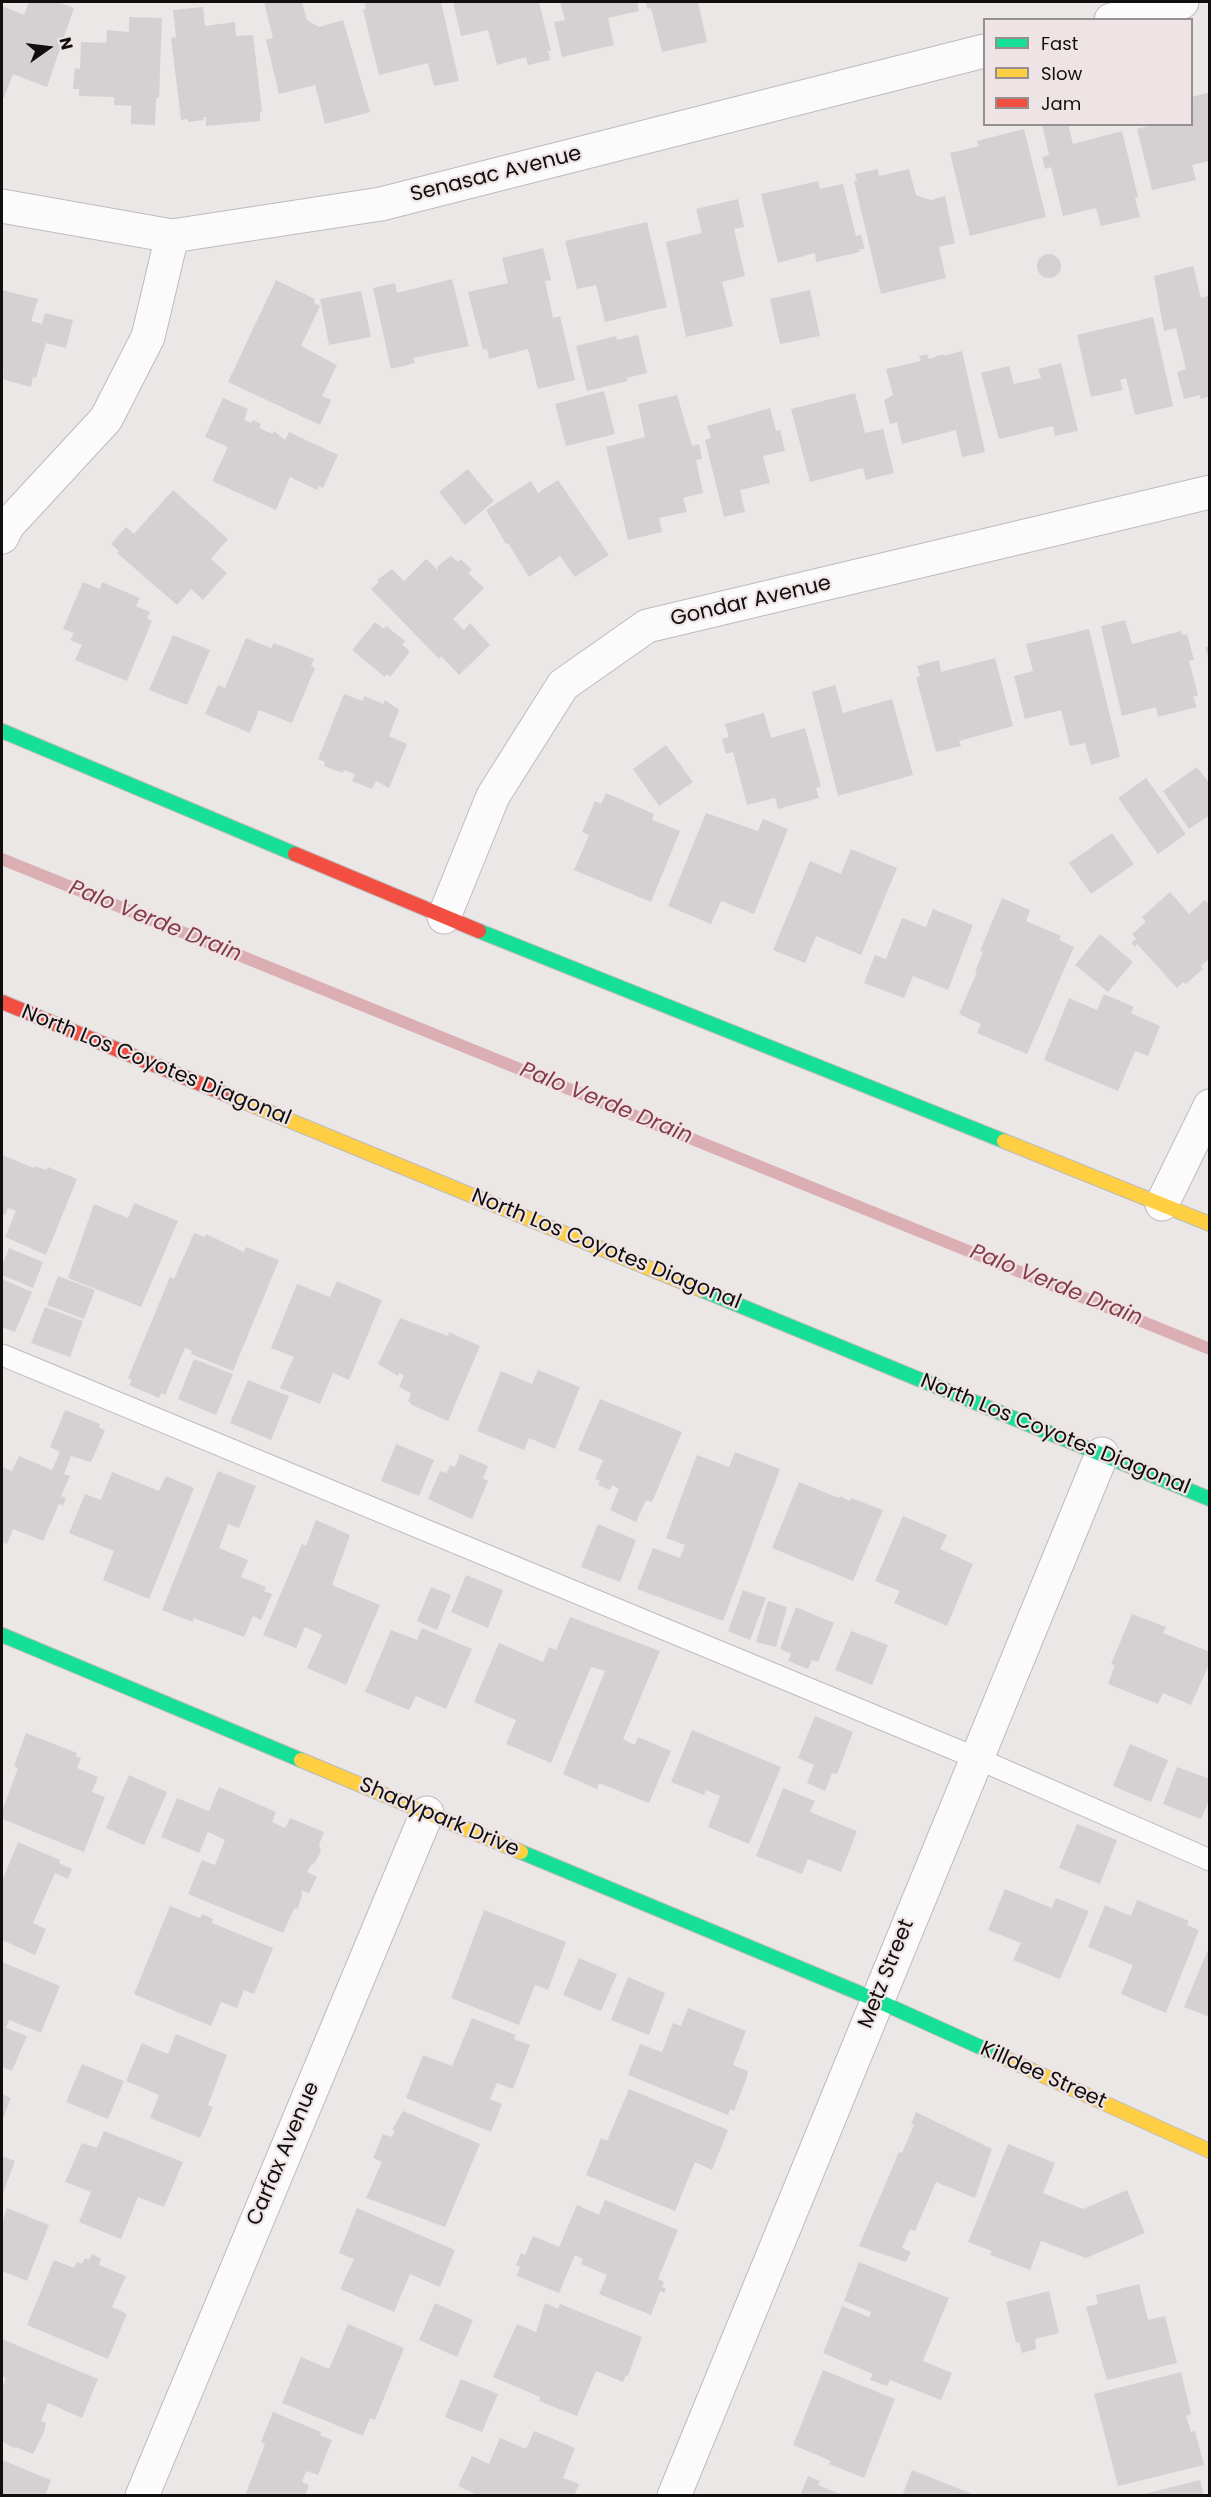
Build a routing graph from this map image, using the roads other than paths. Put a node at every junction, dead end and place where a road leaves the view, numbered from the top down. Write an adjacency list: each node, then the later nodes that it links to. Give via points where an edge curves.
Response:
1 (1182, 2): 2 (street)
2 (1119, 18)
3 (983, 51): 5 (street, Senasac Avenue, via 381,204)
4 (2, 206): 5 (street, Senasac Avenue)
5 (172, 236): 7 (street, via 148,337 106,419 8,525)
6 (1209, 492): 9 (street, Gondar Avenue, via 647,626 563,685 493,796)
7 (2, 537)
8 (2, 731): 9 (street)
9 (444, 917): 12 (street)
10 (2, 1002): 15 (street, North Los Coyotes Diagonal)
11 (1209, 1107): 12 (street)
12 (1162, 1204): 13 (street)
13 (1209, 1224)
14 (2, 1354): 18 (lane)
15 (1102, 1454): 16 (street, North Los Coyotes Diagonal); 18 (street, Metz Street)
16 (1209, 1498)
17 (2, 1635): 19 (street, Shadypark Drive)
18 (976, 1758): 20 (lane); 21 (street, Metz Street)
19 (427, 1813): 21 (street, Shadypark Drive); 23 (street, Carfax Avenue)
20 (1209, 1860)
21 (876, 2000): 22 (street, Killdee Street); 24 (street, Metz Street)
22 (1209, 2151)
23 (142, 2496)
24 (674, 2496)

